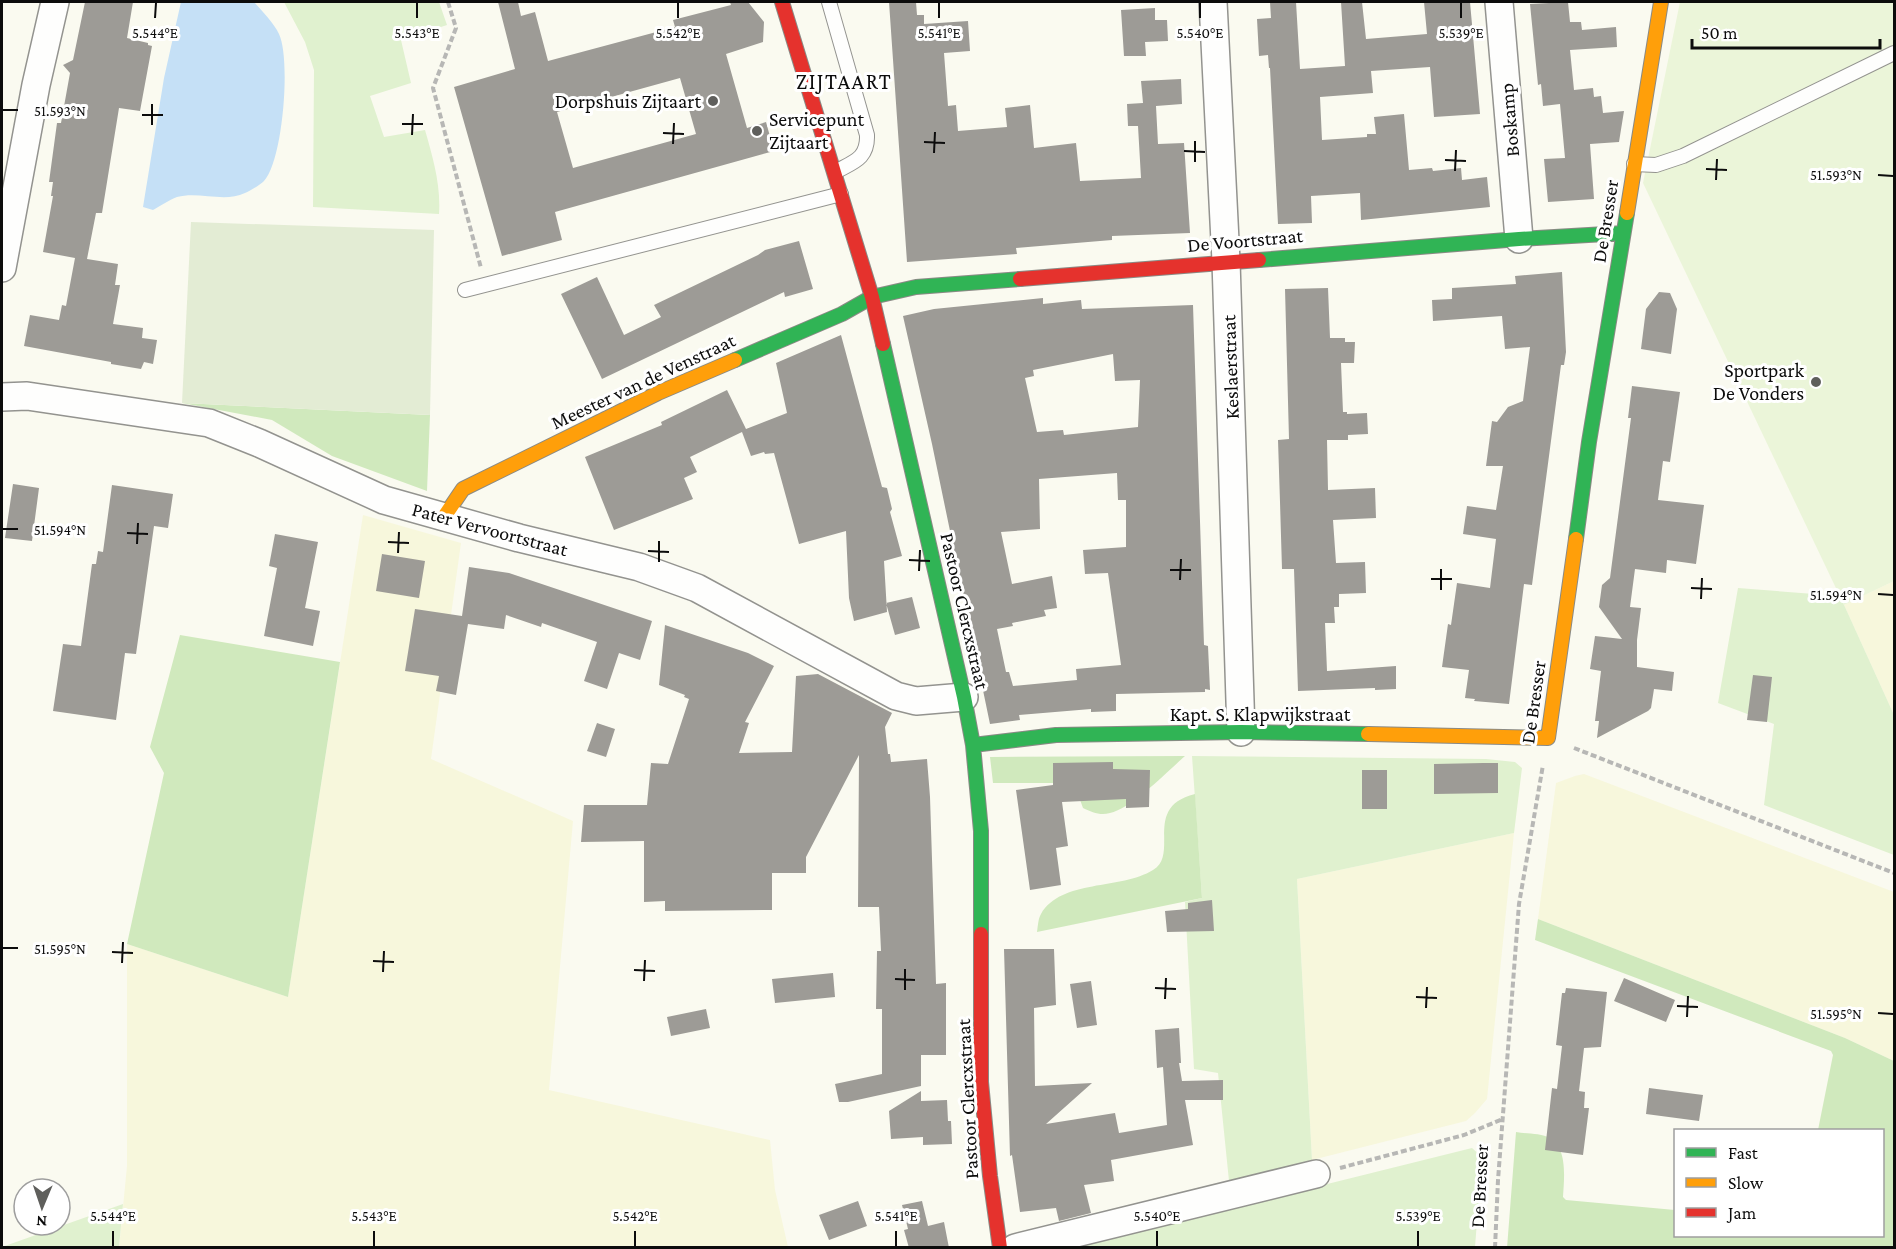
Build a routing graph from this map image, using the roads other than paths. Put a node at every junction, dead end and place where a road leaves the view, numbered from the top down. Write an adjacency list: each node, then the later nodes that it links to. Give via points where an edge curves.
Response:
1 (56, 2): 14 (street, via 36,85)
2 (782, 2): 9 (street, Pastoor Clercxstraat)
3 (829, 2): 9 (lane, via 867,135 866,151 861,157)
4 (1213, 2): 13 (street, Keslaerstraat)
5 (1499, 2): 12 (street, Boskamp)
6 (1661, 2): 8 (street, De Bresser)
7 (1894, 53): 8 (lane, De Bresser, via 1683,156 1656,165)
8 (1634, 164): 11 (street, De Bresser)
9 (835, 172): 10 (street, Pastoor Clercxstraat)
10 (841, 194): 15 (lane); 16 (street, Pastoor Clercxstraat)
11 (1623, 232): 12 (street, De Voortstraat); 21 (street, De Bresser)
12 (1519, 238): 13 (street, De Voortstraat)
13 (1226, 261): 16 (street, De Voortstraat, via 916,287); 20 (street, Keslaerstraat)
14 (2, 268)
15 (465, 290)
16 (872, 297): 18 (street, Meester van de Venstraat, via 842,314 658,393 463,489); 19 (street, Pastoor Clercxstraat)
17 (2, 397): 18 (street, Pater Vervoortstraat, via 27,396 209,423 384,500)
18 (444, 518): 19 (street, Pater Vervoortstraat, via 639,567 697,588 896,696 916,701)
19 (964, 697): 22 (street, Pastoor Clercxstraat)
20 (1241, 732): 21 (street, Kapt. S. Klapwijkstraat); 22 (street, Kapt. S. Klapwijkstraat, via 1056,735)
21 (1548, 738)
22 (973, 745): 24 (street, Pastoor Clercxstraat, via 981,831 981,1082)
23 (1316, 1174): 25 (street)
24 (1000, 1248)
25 (1015, 1248)

